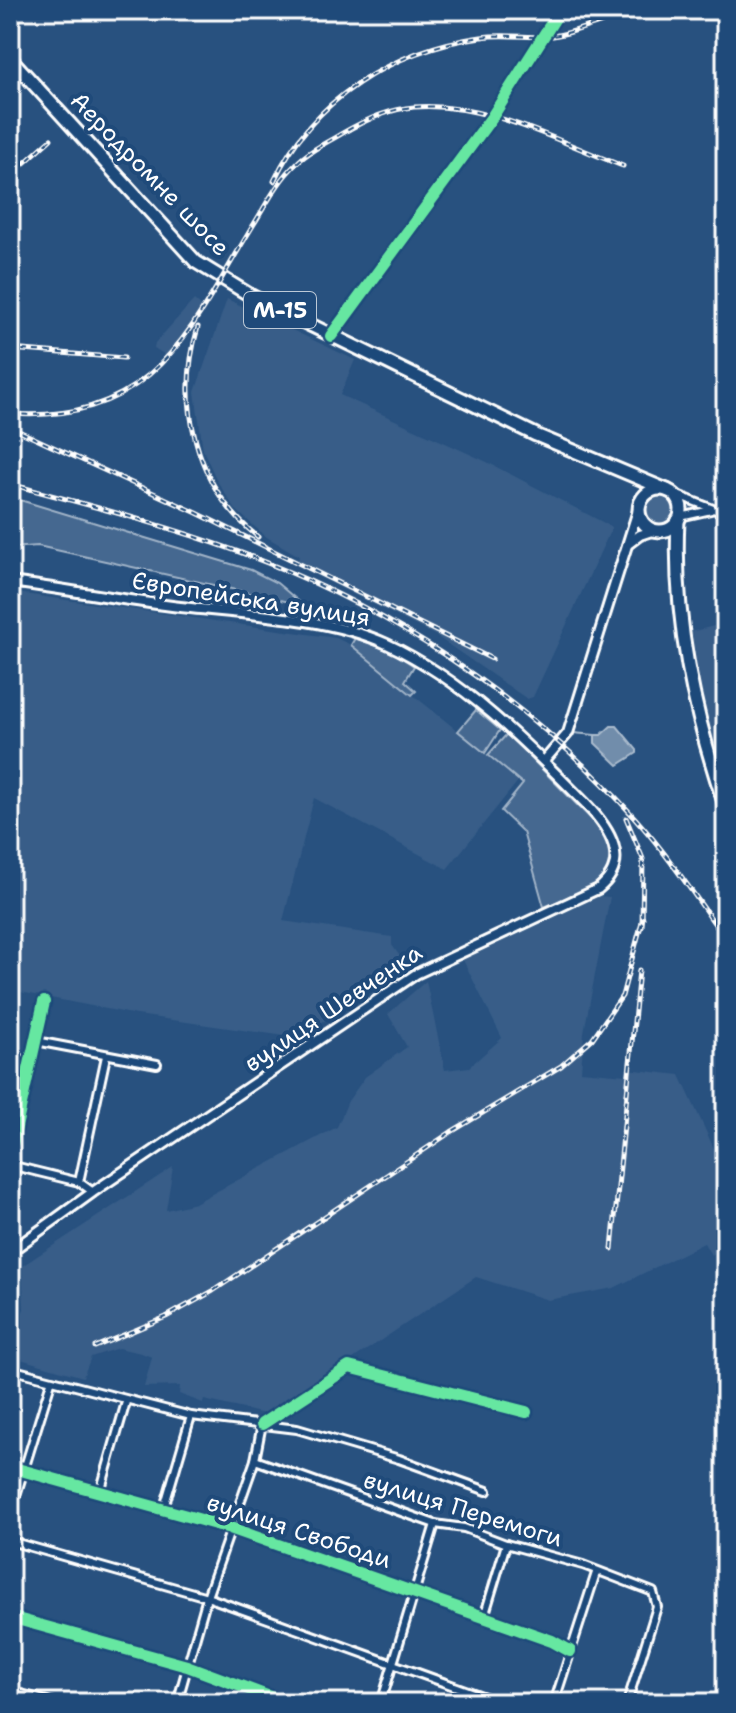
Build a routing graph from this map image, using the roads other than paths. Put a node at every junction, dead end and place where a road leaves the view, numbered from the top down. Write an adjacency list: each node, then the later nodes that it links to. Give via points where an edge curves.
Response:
1 (560, 10): 3 (street, via 492,117)
2 (10, 58): 3 (highway, Аеродромне шосе / М-15, via 196,262)
3 (331, 336): 4 (highway, Аеродромне шосе / М-15)
4 (617, 471): 5 (highway, Аеродромне шосе / М-15); 6 (highway, Аеродромне шосе / М-15, via 633,483)
5 (668, 491): 6 (highway, via 650,491); 7 (street, Аеродромне шосе); 8 (highway, М-15, via 679,500)
6 (639, 505): 9 (highway, М-15, via 641,520); 10 (main road)
7 (723, 512): 8 (street, Аеродромне шосе, via 699,510)
8 (679, 518): 9 (highway, via 669,529); 11 (highway, М-15)
9 (656, 531): 10 (main road, via 633,539); 11 (highway, М-15, via 673,546)
10 (624, 552): 13 (main road, via 568,733)
11 (678, 562): 14 (highway, М-15, via 691,690)
12 (10, 582): 13 (main road, Європейська вулиця, via 301,623 371,638 408,655 468,697)
13 (544, 761): 26 (main road, вулиця Шевченка, via 613,839 616,866 608,882 416,974)
14 (726, 808)
15 (44, 1002): 16 (street)
16 (36, 1041): 18 (street); 19 (street)
17 (10, 1055): 19 (street)
18 (106, 1056): 20 (street); 25 (street)
19 (29, 1062): 22 (street)
20 (157, 1064)
21 (10, 1097): 22 (street)
22 (22, 1101): 23 (street)
23 (10, 1154)
24 (10, 1165): 25 (street)
25 (79, 1182): 26 (street)
26 (93, 1192): 27 (main road, вулиця Шевченка)
27 (10, 1252)
28 (10, 1369): 29 (street)
29 (51, 1382): 30 (street); 36 (street)
30 (126, 1402): 32 (street); 38 (street)
31 (526, 1412): 33 (street, via 349,1367)
32 (191, 1416): 33 (street); 39 (street)
33 (262, 1424): 34 (street); 37 (street, via 347,1442)
34 (255, 1460): 41 (street, вулиця Перемоги); 42 (street)
35 (10, 1467): 36 (street, вулиця Свободи)
36 (25, 1471): 38 (street, вулиця Свободи); 40 (street)
37 (487, 1491)
38 (100, 1492): 39 (street, вулиця Свободи)
39 (163, 1511): 42 (street, вулиця Свободи)
40 (10, 1515)
41 (435, 1524): 44 (street, вулиця Перемоги, via 464,1528); 46 (street)
42 (230, 1528): 46 (street, вулиця Свободи); 47 (street)
43 (10, 1541): 47 (street)
44 (506, 1544): 45 (street, вулиця Перемоги); 49 (street)
45 (596, 1573): 50 (street); 60 (street, вулиця Перемоги, via 653,1592 657,1598)
46 (416, 1593): 49 (street, вулиця Свободи); 51 (street)
47 (207, 1597): 51 (street); 52 (street)
48 (10, 1617): 52 (street)
49 (484, 1617): 50 (street, вулиця Свободи)
50 (570, 1651): 59 (street)
51 (393, 1663): 57 (street); 58 (street)
52 (187, 1666): 55 (street); 56 (street)
53 (10, 1691): 54 (street)
54 (55, 1703)
55 (177, 1703)
56 (286, 1703)
57 (381, 1703)
58 (501, 1703)
59 (554, 1703)
60 (627, 1703)

